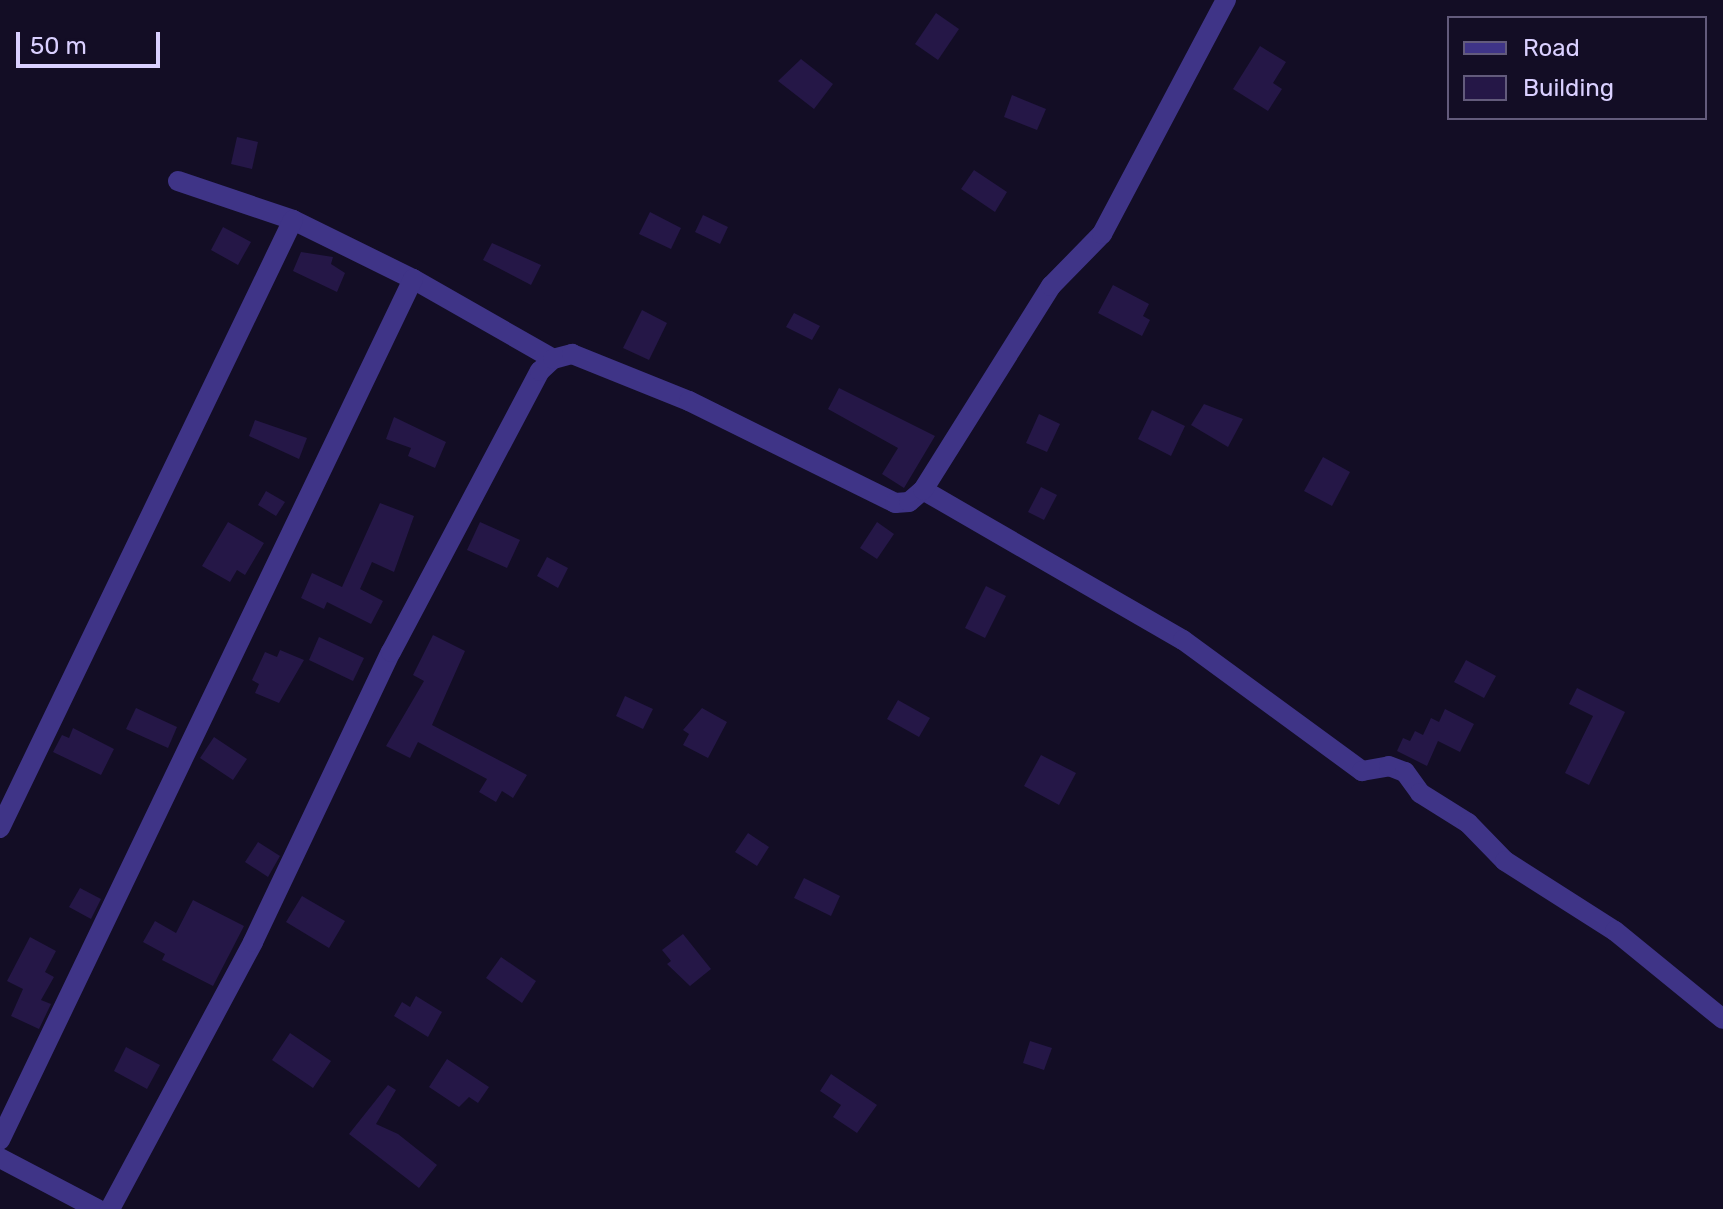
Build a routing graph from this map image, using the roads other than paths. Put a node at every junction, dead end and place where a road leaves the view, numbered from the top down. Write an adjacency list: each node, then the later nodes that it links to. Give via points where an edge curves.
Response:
1 (1226, 0): 6 (street, via 1102,234 1051,286)
2 (178, 181): 3 (street)
3 (293, 220): 4 (street); 7 (street)
4 (413, 279): 5 (street); 9 (street)
5 (553, 359): 6 (street, via 572,354 689,401 895,503 909,502); 12 (street, via 540,371 391,652 253,942)
6 (923, 490): 8 (street, via 1183,640 1362,771 1389,766 1405,772 1420,793 1468,823 1505,861 1615,931)
7 (0, 828)
8 (1723, 1019)
9 (0, 1140)
10 (0, 1158): 11 (street)
11 (97, 1209)
12 (110, 1209)

